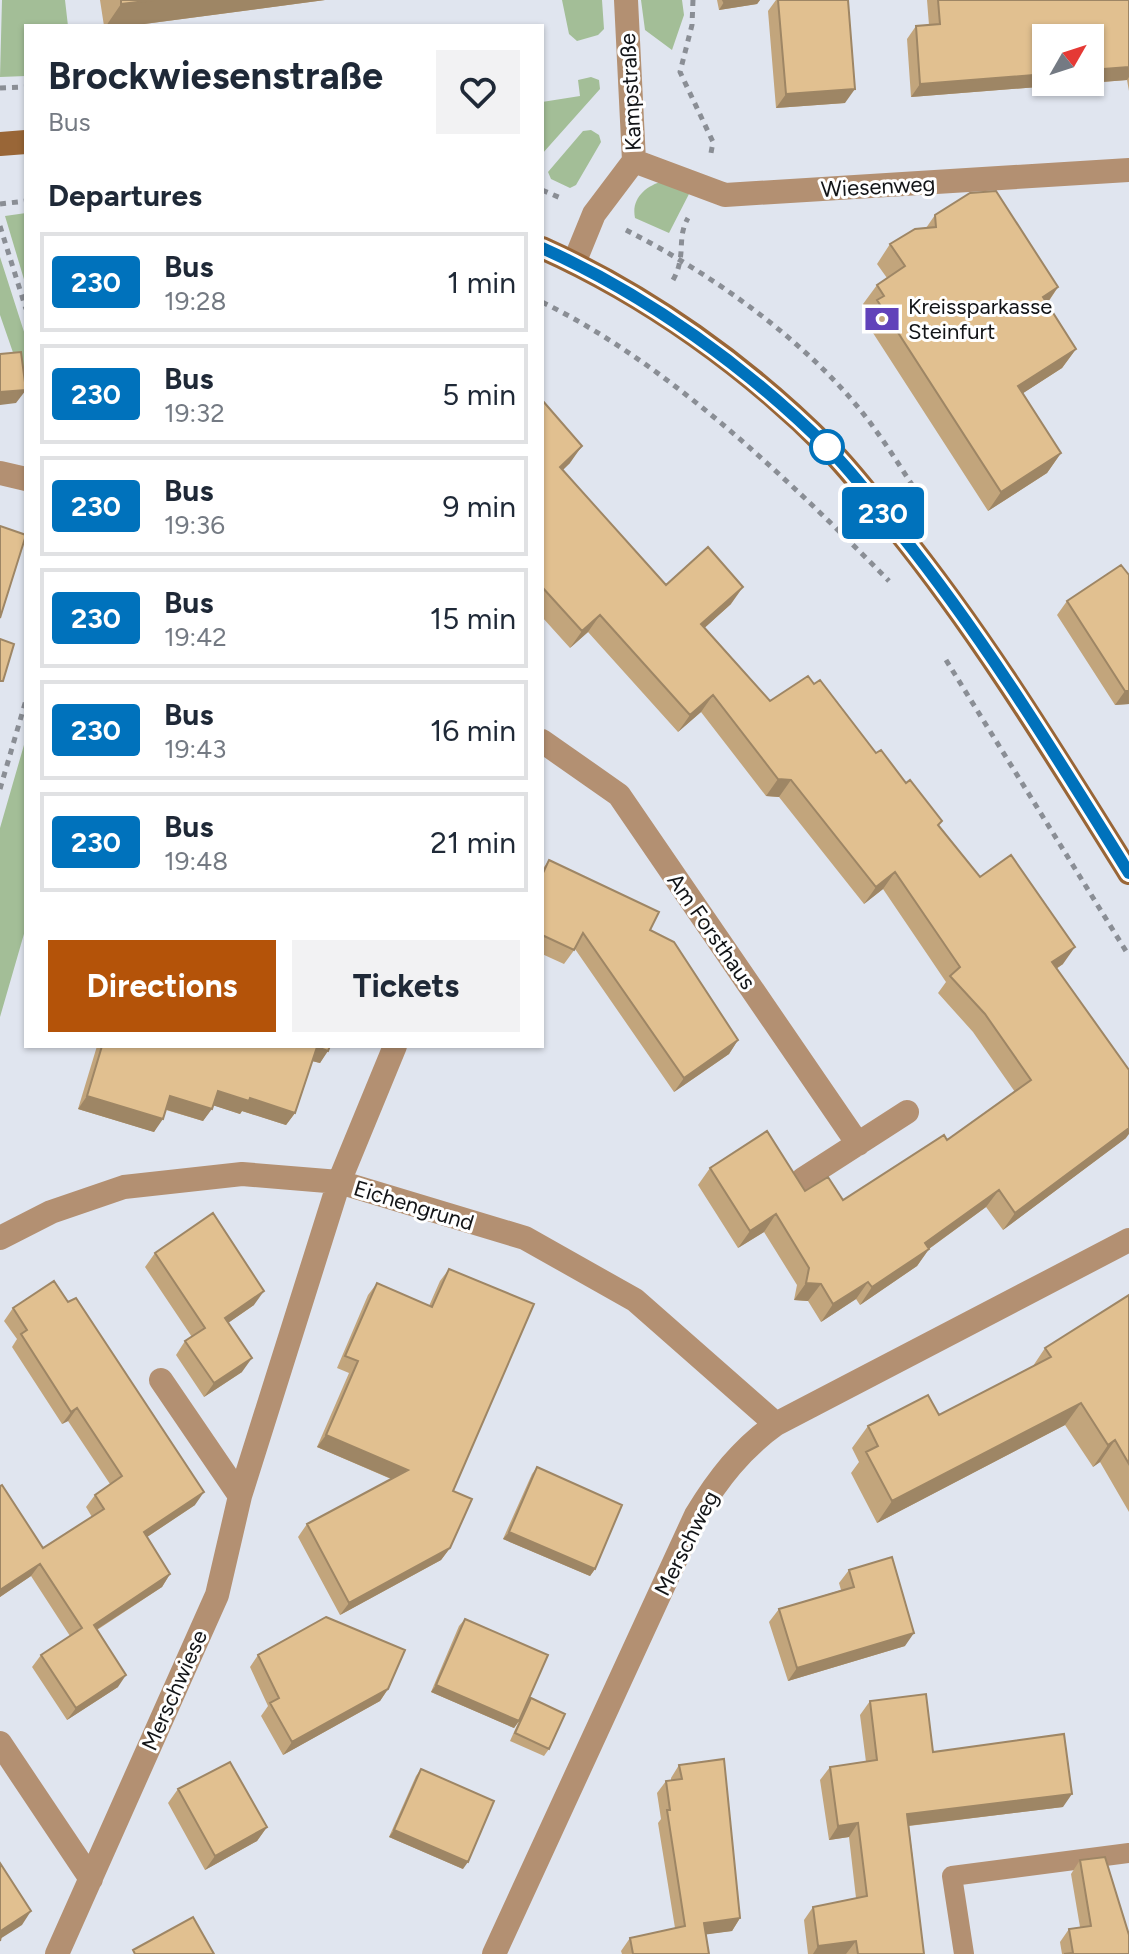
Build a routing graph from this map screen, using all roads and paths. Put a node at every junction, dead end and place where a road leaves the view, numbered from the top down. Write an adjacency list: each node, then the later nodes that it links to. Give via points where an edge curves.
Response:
1 (626, 0): 6 (street, Kampstraße)
2 (24, 87): 3 (path)
3 (0, 88)
4 (24, 142): 5 (main road)
5 (0, 144)
6 (634, 161): 7 (street, Wiesenweg, via 725,195); 12 (street, Kampstraße, via 594,214)
7 (1129, 170)
8 (24, 201): 9 (path)
9 (0, 204)
10 (0, 226): 13 (path)
11 (544, 249): 12 (main road)
12 (574, 263): 22 (main road, via 678,325 773,396 830,450 939,583 1006,676)
13 (24, 303)
14 (544, 303): 17 (path, via 630,353 708,415 812,503)
15 (0, 473): 16 (street)
16 (24, 479)
17 (900, 592)
18 (943, 656): 23 (path)
19 (24, 707): 21 (path)
20 (544, 742): 26 (street, Am Forsthaus, via 619,795)
21 (0, 789)
22 (1129, 873)
23 (1129, 956)
24 (394, 1048): 28 (street)
25 (907, 1112): 26 (street)
26 (858, 1144): 27 (street)
27 (803, 1179)
28 (339, 1182): 29 (street, Eichengrund, via 242,1174 124,1187 51,1212); 32 (street, Eichengrund, via 525,1238 635,1300); 33 (street, Merschwiese)
29 (0, 1238)
30 (1129, 1240): 32 (street, Merschweg)
31 (161, 1380): 33 (street)
32 (776, 1424): 38 (street, Merschweg, via 751,1441 696,1515)
33 (240, 1496): 36 (street, Merschwiese, via 217,1595)
34 (0, 1743): 36 (street)
35 (1129, 1853): 39 (lane, via 952,1876)
36 (91, 1879): 37 (street, Merschwiese)
37 (57, 1954)
38 (494, 1954)
39 (964, 1954)

